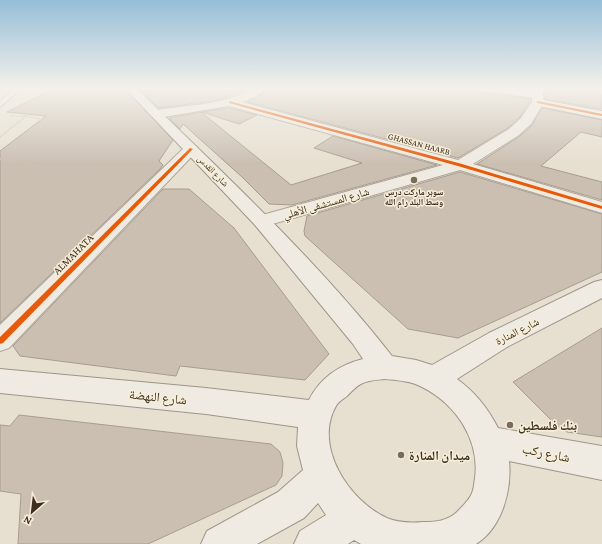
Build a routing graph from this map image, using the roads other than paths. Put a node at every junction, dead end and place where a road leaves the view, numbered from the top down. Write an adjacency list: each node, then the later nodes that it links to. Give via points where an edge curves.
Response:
1 (161, 113): 4 (street)
2 (272, 113): 6 (street, GHASSAN HAARB)
3 (529, 113): 6 (street, شارع المستشفى الأهلي, via 526,121 514,132)
4 (157, 114): 5 (street, شارع القدس)
5 (191, 149): 8 (street, شارع القدس); 10 (street, ALMAHATA)
6 (460, 165): 7 (street, GHASSAN HAARB); 8 (street, شارع المستشفى الأهلي)
7 (602, 208)
8 (262, 221): 11 (street, via 362,337)
9 (602, 288): 12 (street, شارع المنارة, via 498,340)
10 (0, 341)
11 (384, 367): 12 (street, via 409,370); 14 (street, via 366,370 336,385)
12 (433, 379): 15 (street, via 456,394 476,416)
13 (0, 381): 14 (street, شارع النهضة)
14 (316, 414): 17 (street, via 313,433 314,454)
15 (490, 442): 16 (street, شارع ركب); 19 (street, via 494,472 488,501 470,526 442,540)
16 (602, 463)
17 (321, 476): 18 (street, via 334,498); 20 (street, via 291,505)
18 (354, 519): 19 (street, via 370,530); 21 (street)
19 (408, 543)
20 (220, 544)
21 (313, 544)

